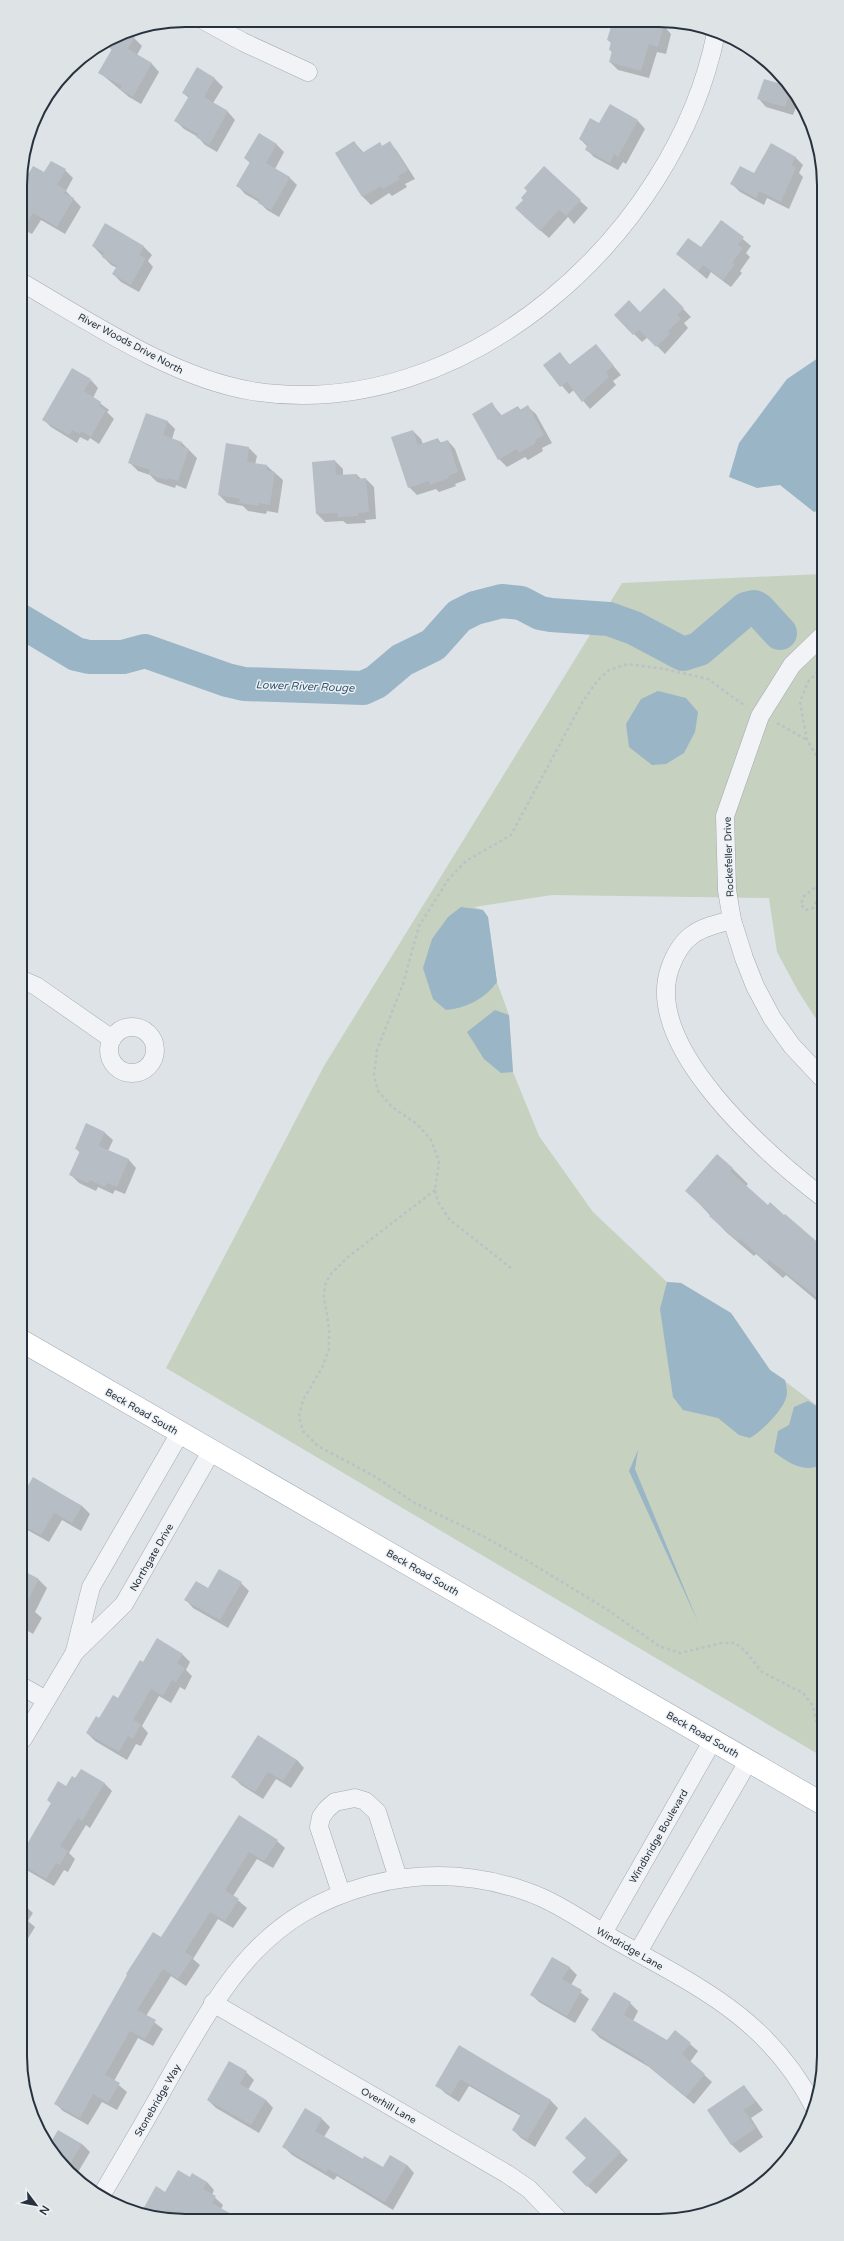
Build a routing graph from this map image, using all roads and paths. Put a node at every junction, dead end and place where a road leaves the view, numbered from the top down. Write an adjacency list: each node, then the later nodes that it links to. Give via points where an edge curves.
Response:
1 (216, 27): 3 (street, via 242,42)
2 (715, 37): 4 (street, River Woods Drive North, via 702,84 684,126 656,179 617,236 566,285 508,329 445,366 406,380 362,391 330,395 276,394 226,386 186,373)
3 (308, 72)
4 (27, 286)
5 (817, 641): 7 (street, Rockefeller Drive, via 792,665)
6 (817, 672): 8 (path, via 808,682 800,702)
7 (760, 716): 8 (path); 12 (street, Rockefeller Drive, via 725,816); 16 (path, via 708,679 664,668 628,664 609,670 598,680 583,701 511,835 466,861 448,880 419,926 403,984 377,1050 374,1075 378,1091 392,1107 417,1124 431,1140 439,1161)
8 (806, 740): 9 (path)
9 (817, 757)
10 (817, 886): 11 (path, via 803,897 801,905 806,910 813,908)
11 (817, 900)
12 (732, 920): 15 (street, Rockefeller Drive, via 755,986 772,1018 792,1046); 17 (street, via 697,930 680,946 667,976 668,1013 680,1043 716,1097 743,1129)
13 (27, 982): 14 (street)
14 (112, 1039)
15 (817, 1073)
16 (435, 1190): 18 (path, via 438,1202 450,1220); 25 (path, via 348,1257 330,1275 325,1285 324,1297 329,1328 329,1349 322,1368 303,1400 299,1416 303,1431 318,1446 374,1476 421,1506 526,1560 608,1610 659,1646 680,1653 722,1643 735,1643 762,1672 802,1693 813,1706)
17 (817, 1193)
18 (511, 1268)
19 (27, 1344): 20 (main road, Beck Road South)
20 (180, 1433): 21 (main road, Beck Road South); 22 (street, Northgate Drive, via 91,1587)
21 (212, 1450): 22 (street, Northgate Drive, via 124,1604); 27 (main road, Beck Road South)
22 (74, 1652): 24 (street, Northgate Drive)
23 (27, 1689): 24 (street)
24 (46, 1700): 26 (street, Northgate Drive)
25 (817, 1725)
26 (27, 1732)
27 (713, 1740): 28 (main road, Beck Road South); 32 (street, Windbridge Boulevard)
28 (749, 1760): 29 (main road, Beck Road South); 33 (street)
29 (817, 1800)
30 (398, 1878): 31 (street, Windridge Lane); 31 (street, via 377,1812 365,1801 355,1798 342,1800 327,1809 321,1817 320,1827); 32 (street, Windridge Lane, via 454,1876 506,1885 547,1900)
31 (341, 1893): 34 (street, Windridge Lane, via 304,1912 266,1938 237,1969)
32 (603, 1933): 33 (street, Windridge Lane)
33 (638, 1952): 35 (street, Windridge Lane, via 730,2007 756,2029 784,2059)
34 (213, 2003): 36 (street, Stonebridge Way); 37 (street, Overhill Lane, via 507,2174 529,2189)
35 (811, 2101)
36 (104, 2191)
37 (553, 2214)

